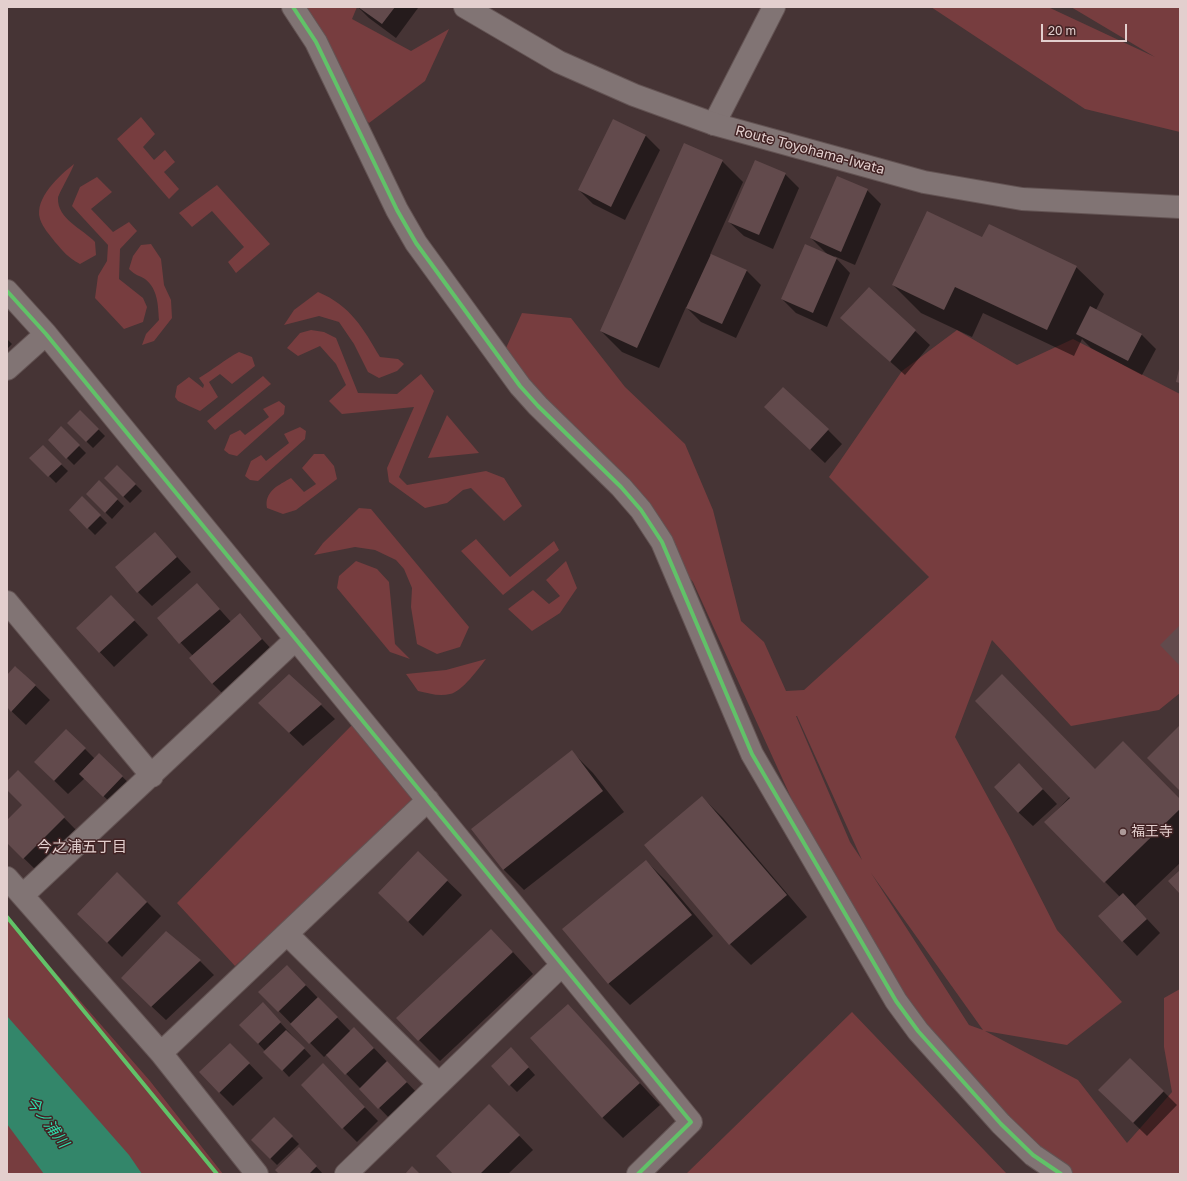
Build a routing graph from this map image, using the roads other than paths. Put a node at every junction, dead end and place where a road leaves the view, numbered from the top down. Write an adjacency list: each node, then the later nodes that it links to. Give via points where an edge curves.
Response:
1 (293, 7): 22 (street, via 316,42 397,210 416,243 520,386 641,510 662,542 752,754 896,1001 918,1031 1001,1124 1033,1155)
2 (465, 7): 4 (street, Route Toyohama-Iwata, via 559,62 634,95)
3 (774, 7): 4 (street)
4 (714, 124): 5 (street, Route Toyohama-Iwata, via 924,182 1022,199)
5 (1180, 207)
6 (7, 291): 7 (street)
7 (46, 334): 8 (street); 10 (street)
8 (7, 369)
9 (7, 602): 11 (street)
10 (296, 639): 11 (street); 12 (street)
11 (152, 776): 14 (street)
12 (428, 800): 15 (street); 16 (street)
13 (7, 878): 14 (street)
14 (23, 895): 17 (street)
15 (287, 934): 17 (street); 18 (street)
16 (562, 965): 18 (street); 21 (street, via 691,1122)
17 (160, 1053): 19 (street)
18 (439, 1084): 20 (street)
19 (257, 1174)
20 (346, 1174)
21 (638, 1174)
22 (1061, 1174)

